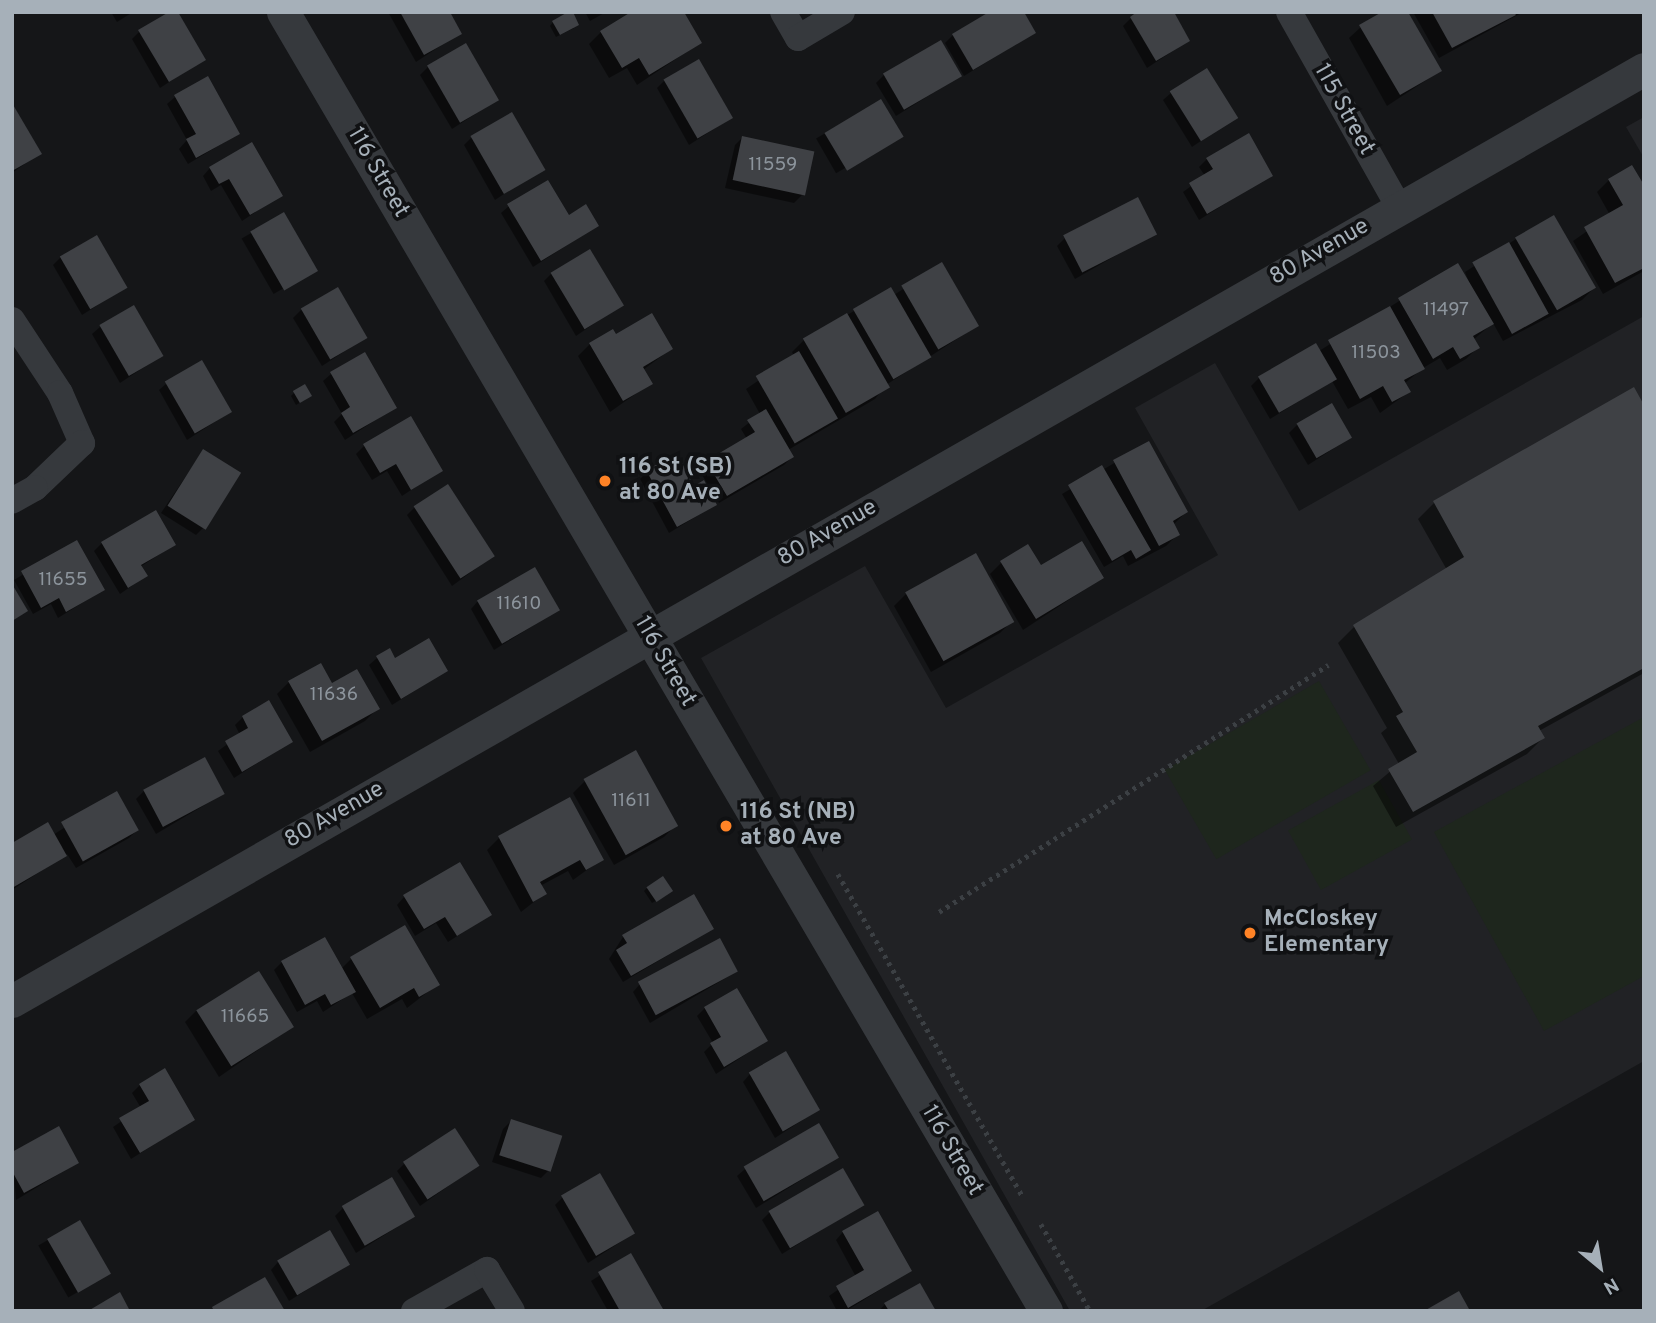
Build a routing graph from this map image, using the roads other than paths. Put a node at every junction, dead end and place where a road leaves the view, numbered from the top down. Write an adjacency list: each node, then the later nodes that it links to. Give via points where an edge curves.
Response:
1 (283, 12): 9 (street, 116 Street)
2 (783, 12): 3 (street, via 798,38)
3 (842, 12)
4 (1289, 12): 6 (street, 115 Street)
5 (1644, 69): 6 (street, 80 Avenue)
6 (1399, 207): 9 (street, 80 Avenue)
7 (12, 320): 8 (street, via 60,393 82,443 35,488)
8 (12, 501)
9 (649, 636): 10 (street, 80 Avenue); 13 (street, 116 Street)
10 (12, 1001)
11 (414, 1311): 12 (street, via 487,1270)
12 (512, 1311)
13 (1046, 1311)

